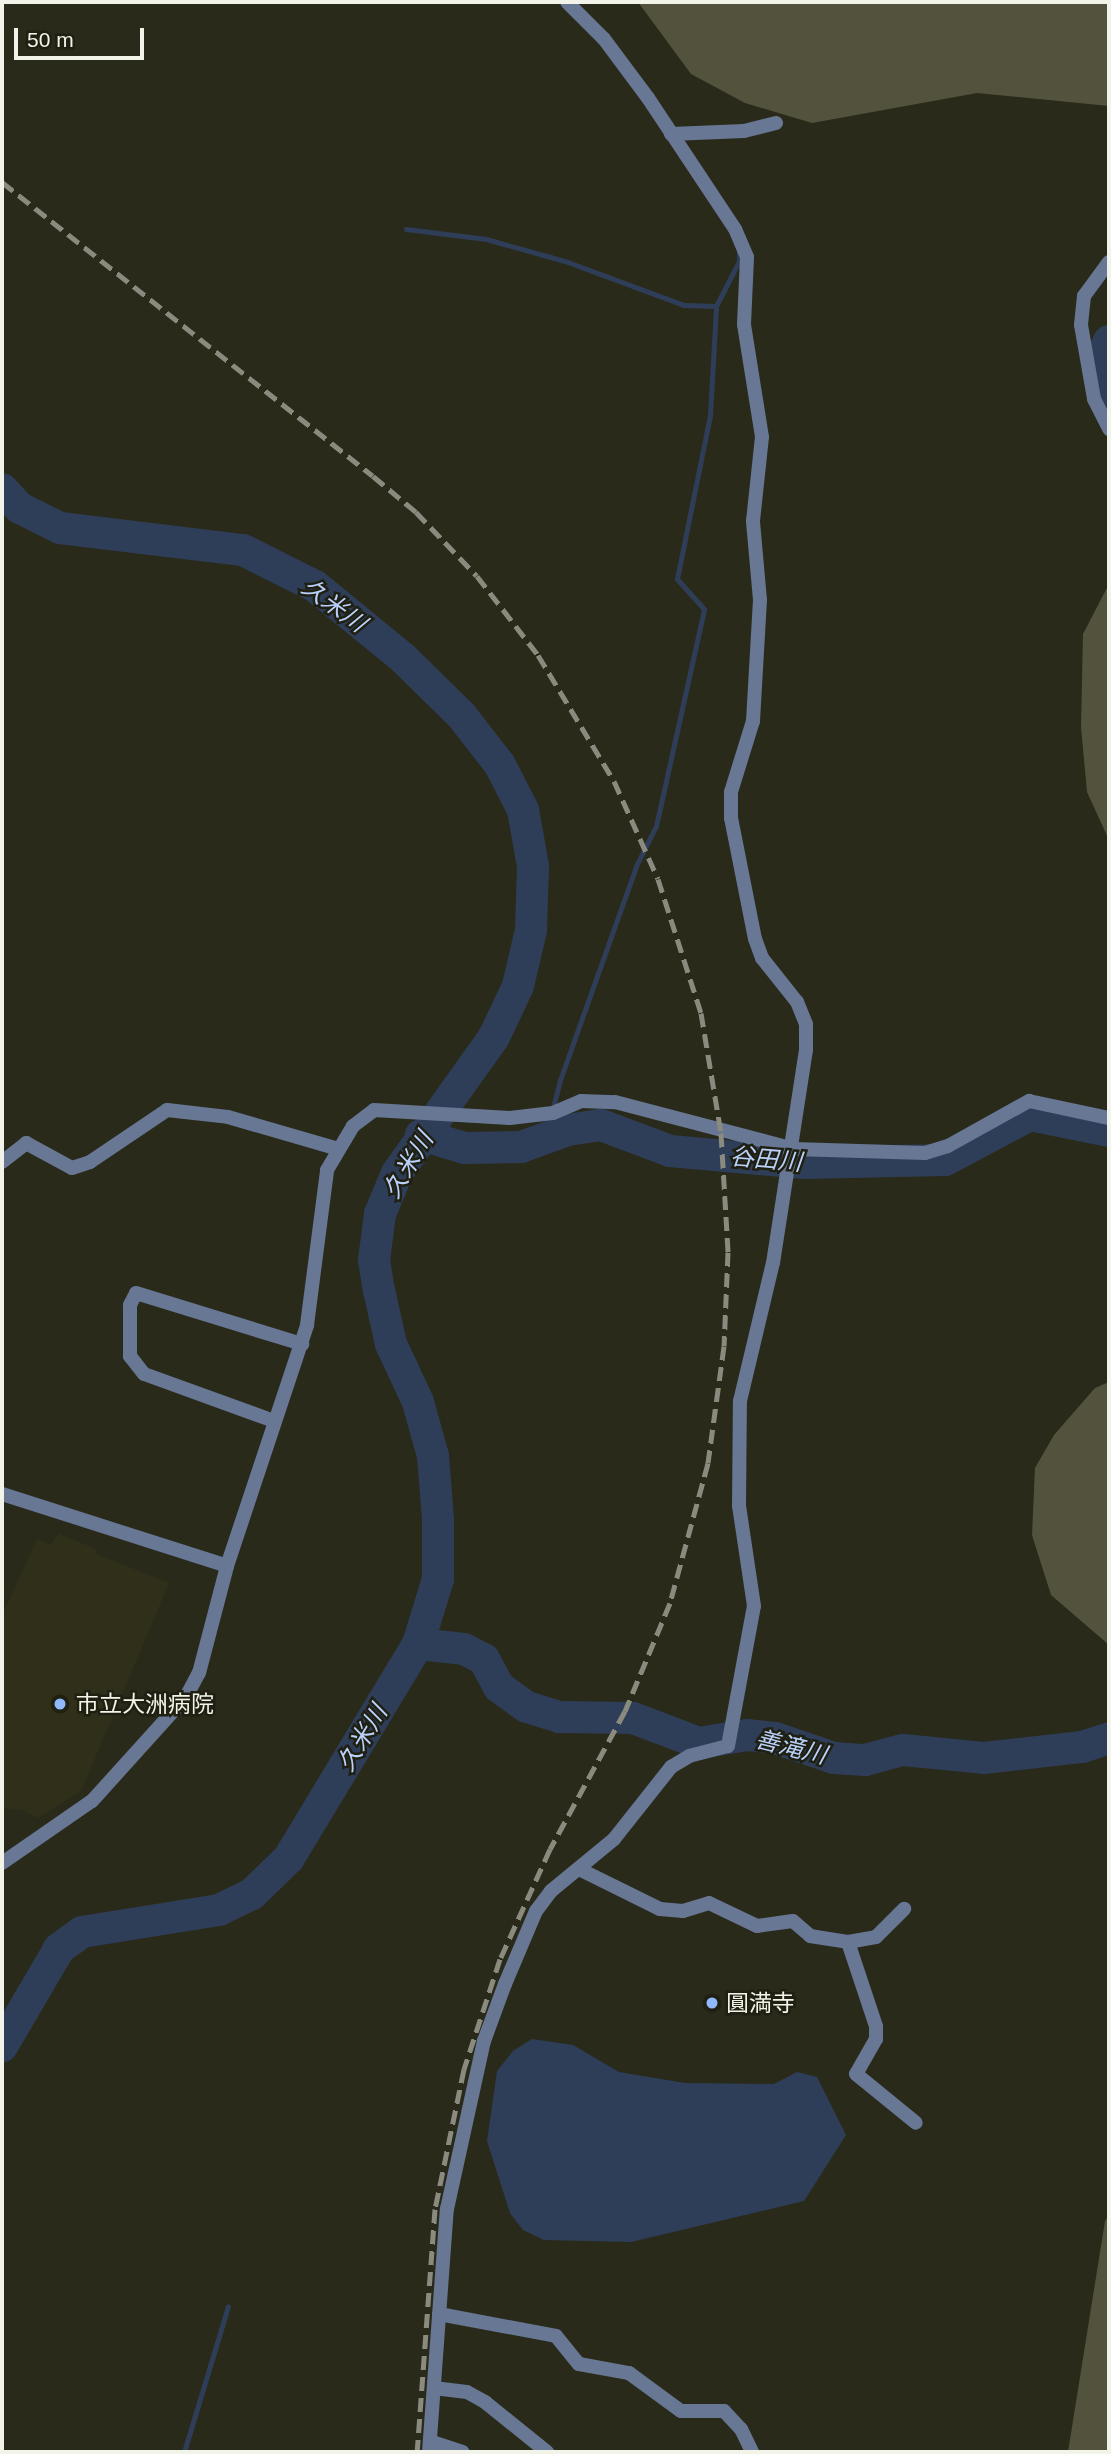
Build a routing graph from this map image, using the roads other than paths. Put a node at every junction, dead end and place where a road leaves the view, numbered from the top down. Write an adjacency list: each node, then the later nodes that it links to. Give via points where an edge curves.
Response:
1 (567, 2): 3 (street, via 604,39)
2 (776, 123): 3 (street, via 744,131)
3 (671, 134): 8 (street, via 735,229 747,257 744,324 762,437 753,521 760,600 753,721 731,792 731,818 762,958 797,1002 806,1024)
4 (1109, 262): 5 (street, via 1084,296 1081,325 1094,399)
5 (1109, 429)
6 (1109, 1118): 8 (street, via 1029,1101 948,1146 925,1153)
7 (338, 1149): 8 (street, via 353,1126 374,1110 489,1117 553,1113 581,1101 615,1102); 9 (street, via 228,1117 166,1110 90,1162 72,1168 26,1143); 10 (street, via 327,1170)
8 (794, 1149): 15 (street, via 774,1263 740,1401 739,1506 754,1606 728,1746 690,1756 671,1767 614,1839)
9 (2, 1162)
10 (302, 1344): 11 (street); 11 (street, via 136,1293 130,1305 130,1356 144,1374)
11 (274, 1421): 13 (street)
12 (2, 1494): 13 (street)
13 (226, 1566): 14 (street, via 198,1674 186,1697 92,1801)
14 (2, 1863)
15 (579, 1869): 17 (street, via 660,1909 684,1911 709,1903 757,1926 793,1921 810,1937); 19 (street, via 551,1891 536,1911 484,2040 447,2209)
16 (904, 1909): 17 (street, via 876,1937)
17 (848, 1942): 18 (street, via 876,2025 876,2039 856,2074)
18 (916, 2123)
19 (439, 2314): 20 (street); 24 (street, via 556,2336 579,2364 629,2373 681,2411 724,2412 741,2429)
20 (434, 2388): 21 (street); 23 (street, via 467,2392 485,2402)
21 (431, 2447): 22 (street)
22 (463, 2452)
23 (547, 2452)
24 (752, 2452)

